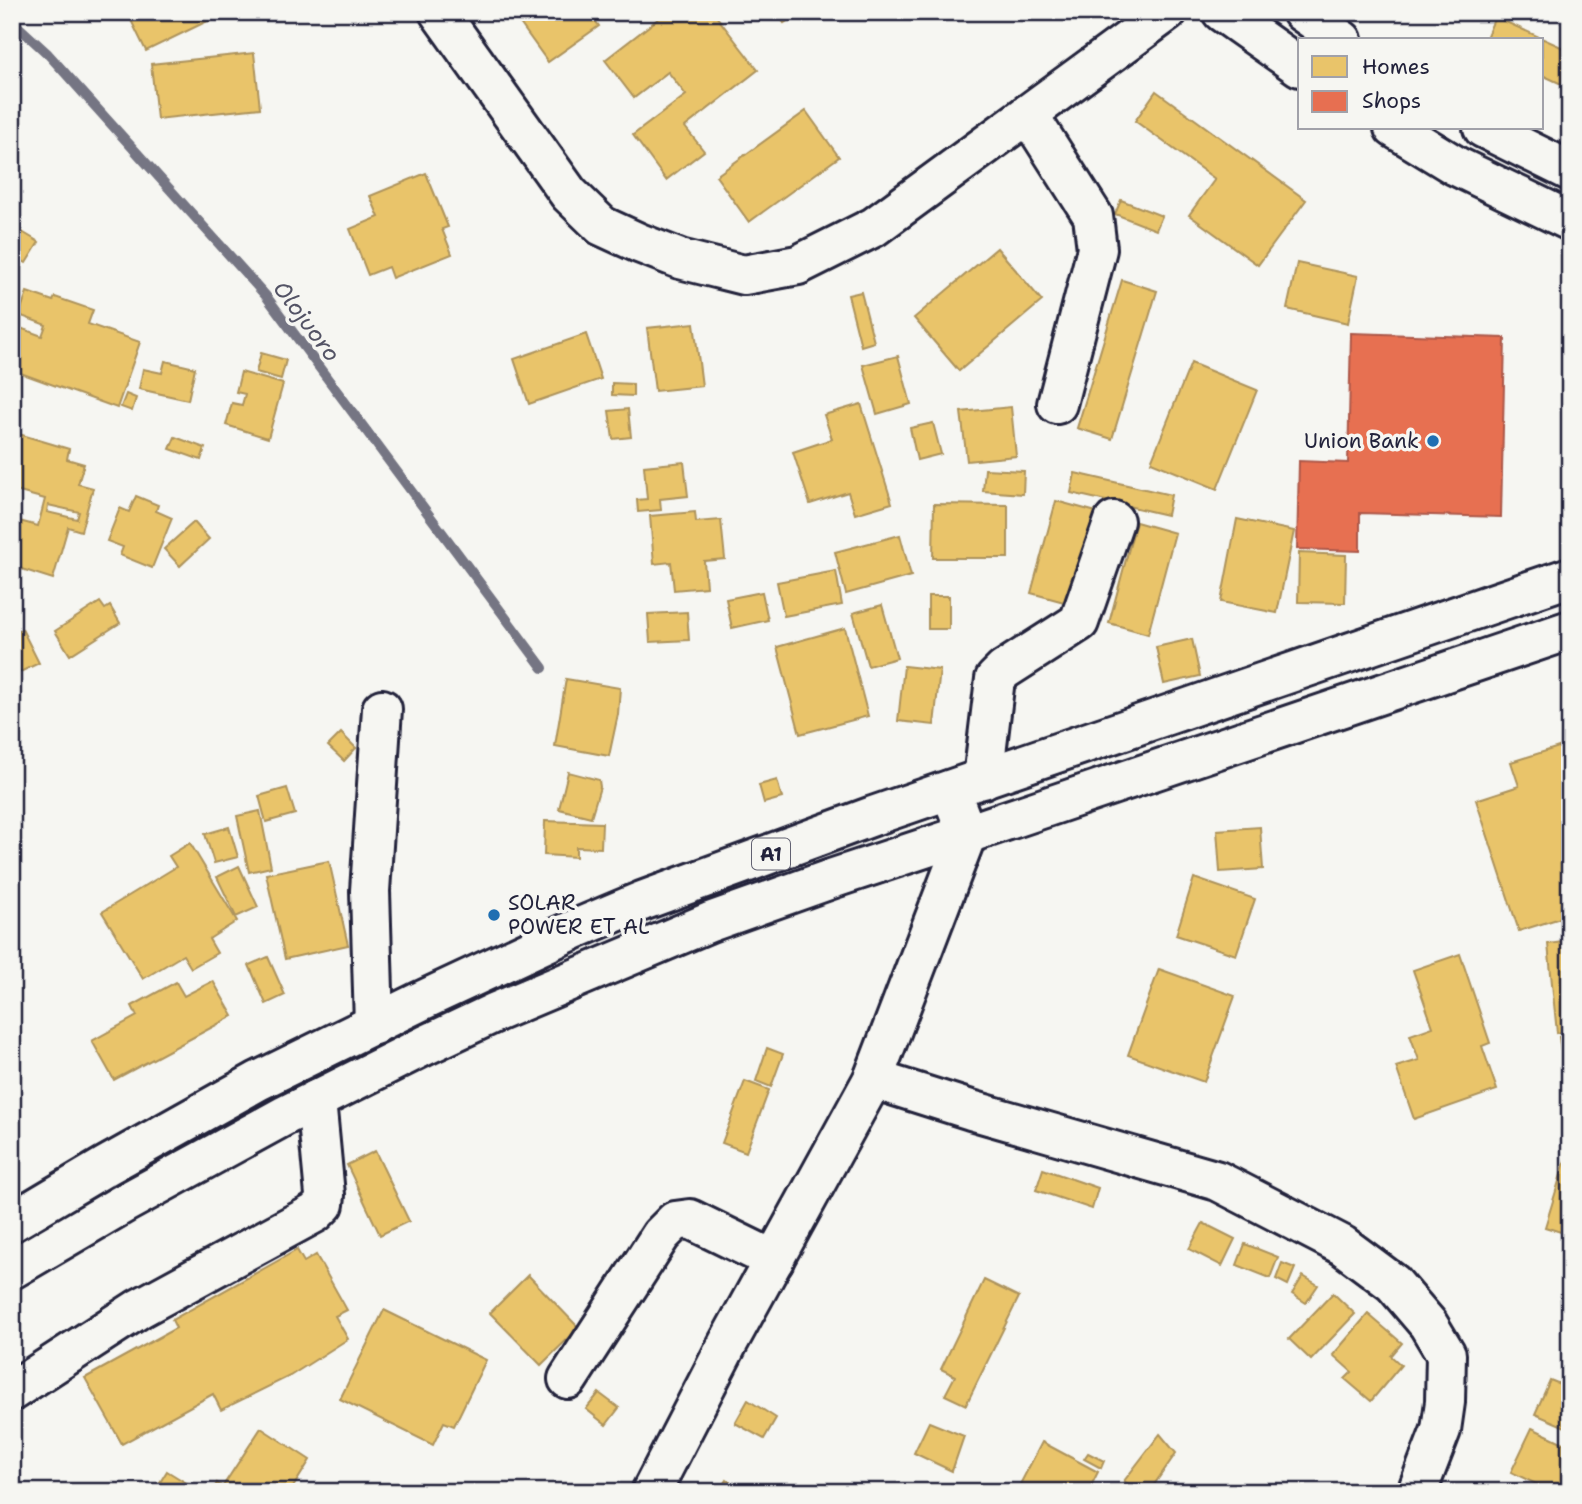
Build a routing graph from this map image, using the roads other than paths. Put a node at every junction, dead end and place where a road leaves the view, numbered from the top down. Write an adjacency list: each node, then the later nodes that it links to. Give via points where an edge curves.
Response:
1 (439, 12): 7 (main road, via 569,194 602,226 680,259 744,275 798,265 874,227)
2 (1167, 12): 7 (main road)
3 (1222, 12): 6 (main road)
4 (1302, 12): 5 (main road)
5 (1339, 38)
6 (1298, 66)
7 (1028, 114): 12 (main road, via 1093,216 1097,249)
8 (1397, 130): 11 (main road, via 1457,166)
9 (1487, 130): 10 (main road)
10 (1570, 171)
11 (1570, 221)
12 (1057, 404)
13 (1114, 521): 17 (main road, via 1079,622 995,679)
14 (1570, 577): 17 (main road, A1)
15 (1570, 630): 18 (main road, A1)
16 (382, 709): 19 (main road, via 370,891)
17 (966, 784): 18 (main road); 19 (main road, A1, via 642,901)
18 (967, 834): 20 (main road); 21 (main road, A1, via 710,922 496,1012)
19 (374, 1025): 22 (main road, A1, via 258,1081)
20 (873, 1079): 23 (main road); 28 (main road, via 1218,1181 1342,1245 1393,1283 1428,1324 1446,1354 1441,1430)
21 (316, 1100): 24 (main road, A1); 26 (main road, via 325,1195 315,1213 140,1308)
22 (12, 1222)
23 (774, 1260): 25 (main road, via 690,1219 675,1221 661,1235); 27 (main road)
24 (12, 1269)
25 (568, 1379)
26 (12, 1391)
27 (651, 1492)
28 (1417, 1492)

